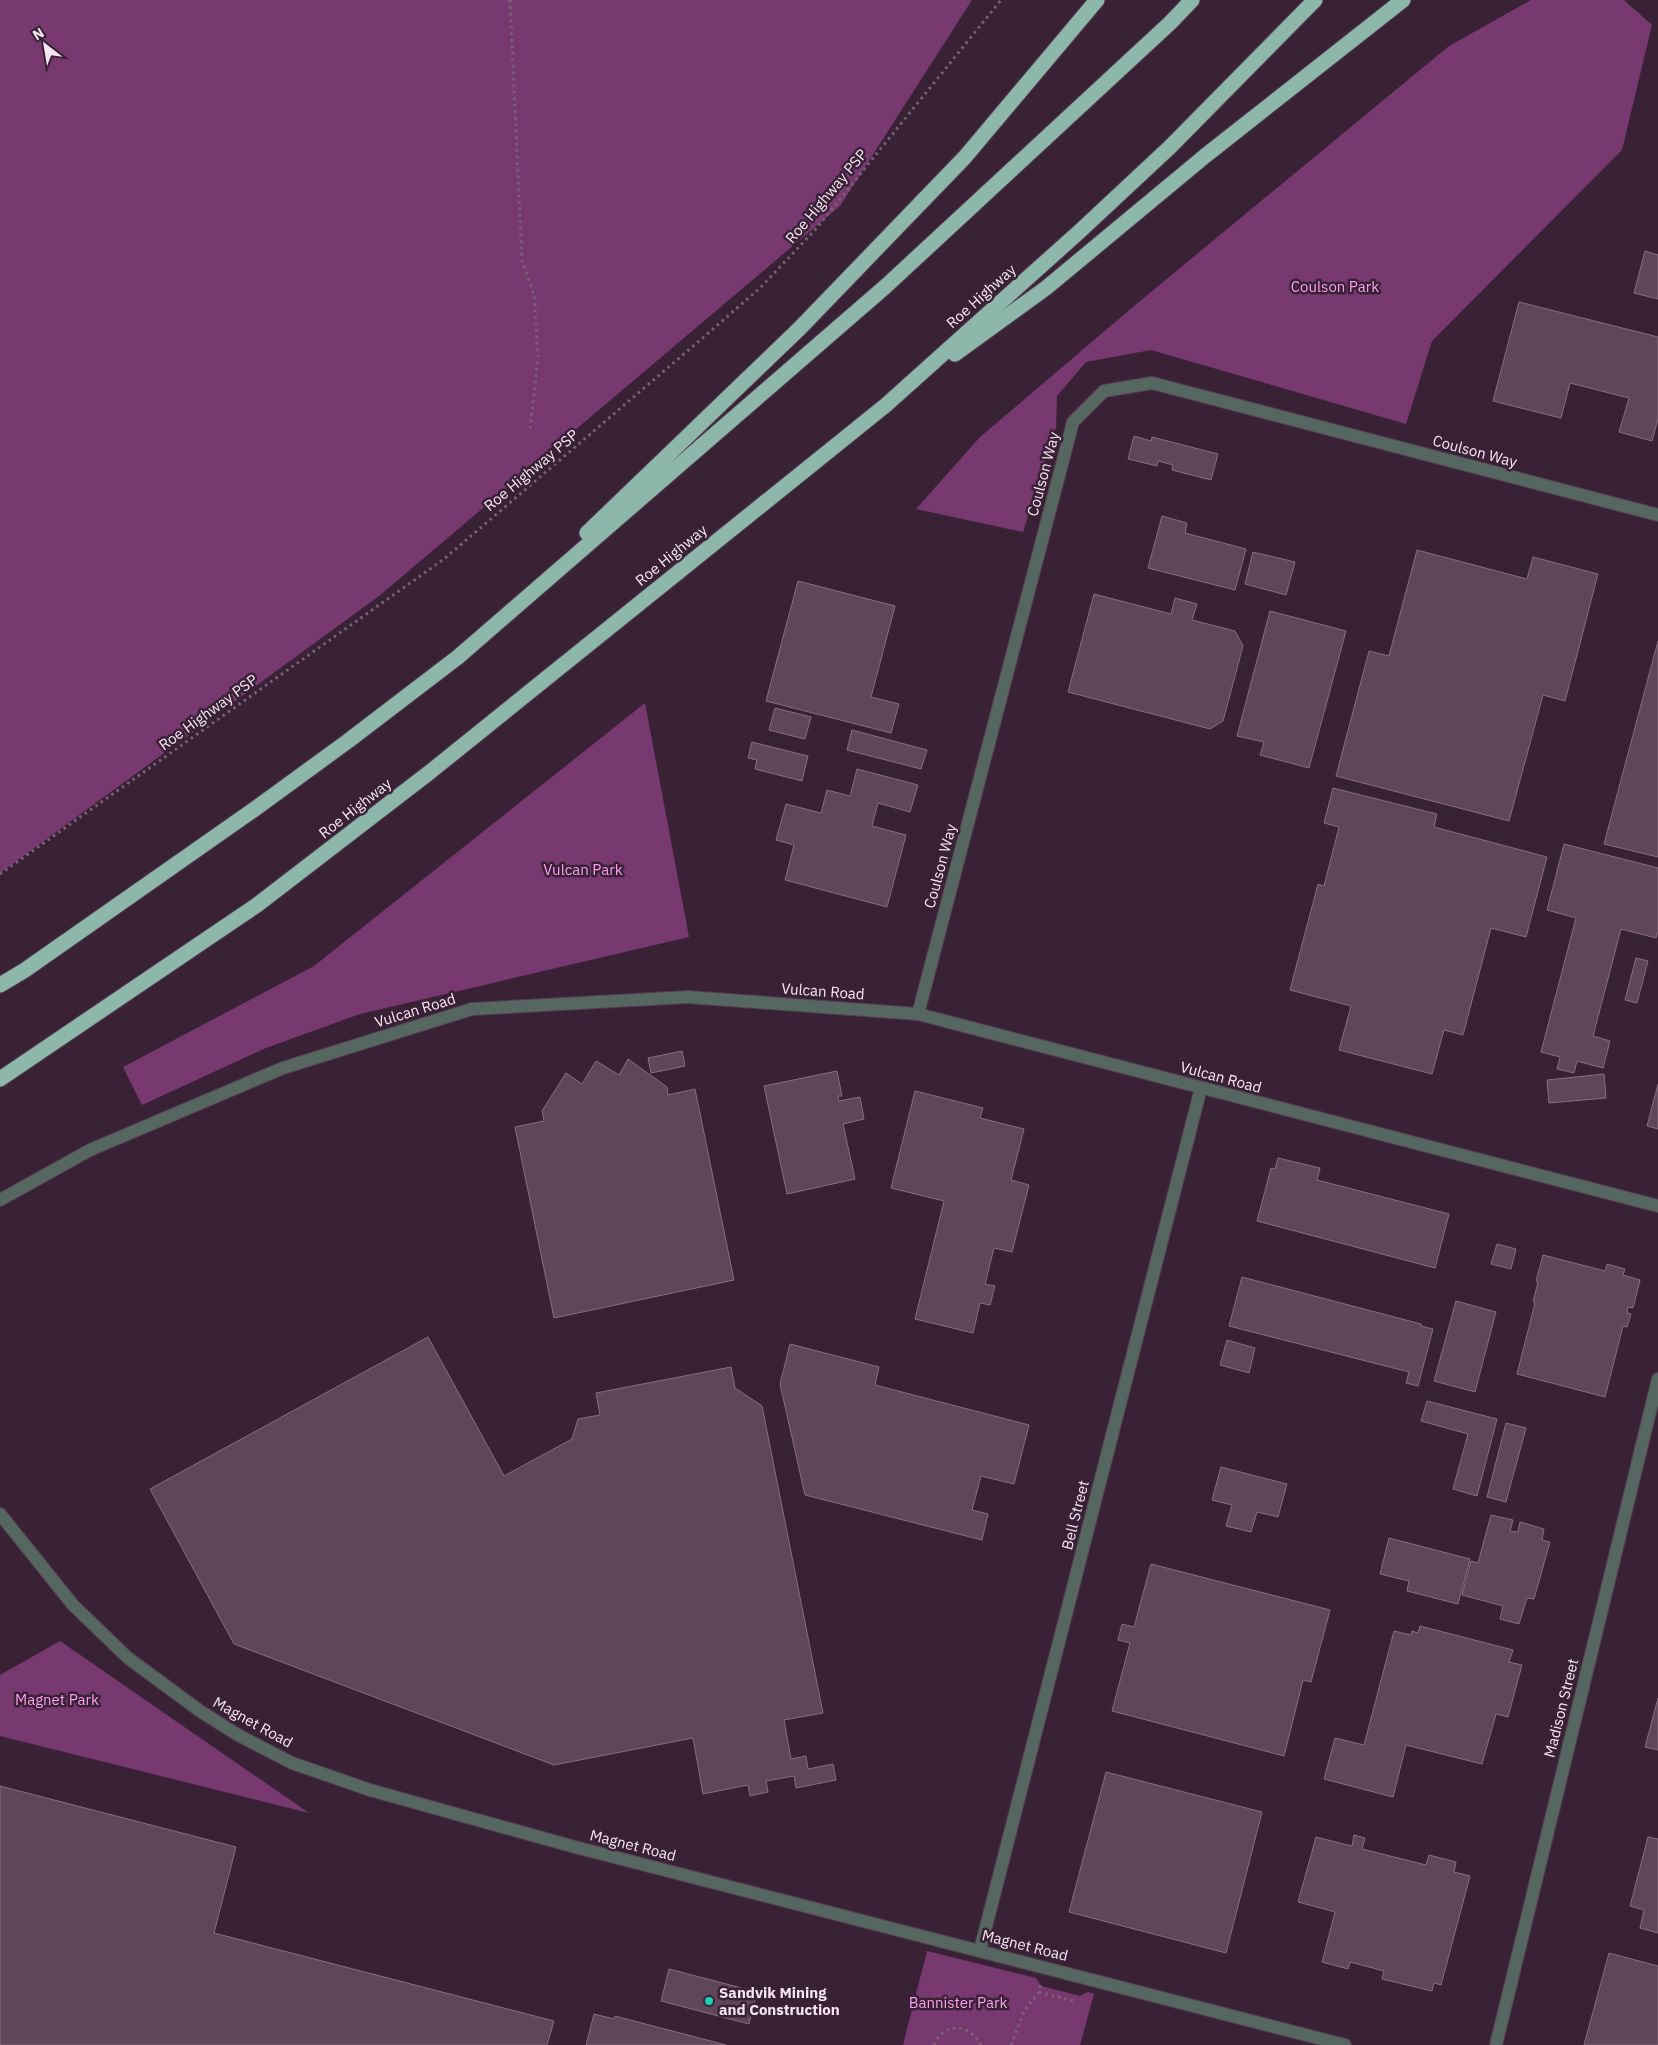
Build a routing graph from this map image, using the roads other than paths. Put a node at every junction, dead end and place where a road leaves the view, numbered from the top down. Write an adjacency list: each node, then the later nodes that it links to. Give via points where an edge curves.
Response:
1 (1097, 0): 7 (highway, via 965,157 800,328)
2 (1192, 0): 7 (highway, via 886,286)
3 (1315, 0): 5 (highway, Roe Highway, via 1170,147)
4 (1403, 0): 5 (highway, via 1205,156 1046,288)
5 (886, 405): 10 (highway, Roe Highway, via 430,772 257,905)
6 (1658, 515): 9 (street, Coulson Way, via 1152,383 1104,391 1073,422)
7 (458, 657): 8 (highway, via 252,810)
8 (0, 985)
9 (918, 1014): 11 (street, Vulcan Road); 12 (street, Vulcan Road, via 688,997 472,1009 283,1068 90,1150)
10 (0, 1079)
11 (1201, 1088): 13 (street, Vulcan Road); 16 (street, Bell Street)
12 (0, 1200)
13 (1658, 1206)
14 (1658, 1379): 18 (street, Madison Street)
15 (0, 1514): 16 (street, Magnet Road, via 74,1605 128,1658 200,1711 292,1763 370,1790 566,1844)
16 (980, 1950): 17 (street, Magnet Road)
17 (1345, 2045)
18 (1496, 2045)

